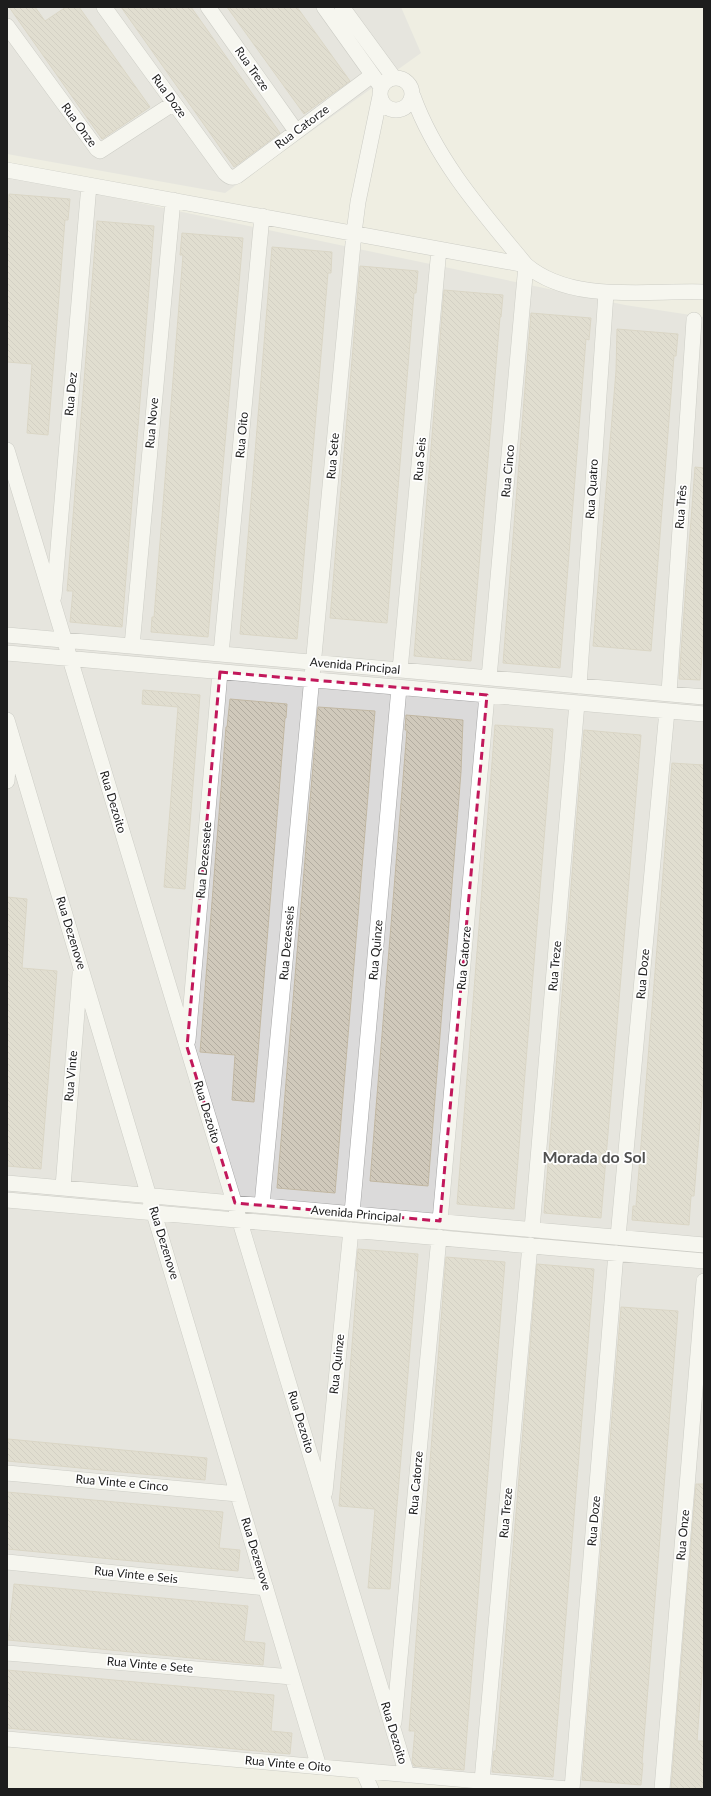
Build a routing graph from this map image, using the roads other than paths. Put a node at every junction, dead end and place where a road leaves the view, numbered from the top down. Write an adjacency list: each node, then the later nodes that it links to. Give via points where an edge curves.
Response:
1 (104, 7): 10 (street, Rua Doze)
2 (208, 7): 14 (street, Rua Treze)
3 (324, 7): 8 (street)
4 (342, 7): 6 (street)
5 (7, 26): 10 (street, Rua Onze, via 100,151)
6 (394, 78): 8 (street, via 386,81); 9 (street, via 402,78 407,82 411,86)
7 (367, 79): 14 (street, Rua Catorze)
8 (381, 91): 11 (street, via 385,106); 13 (street, Rua Sete)
9 (413, 96): 11 (street, via 408,105); 12 (street)
10 (174, 103): 16 (street, Rua Doze, via 225,173 229,177)
11 (397, 110): 12 (street); 13 (street, via 381,114)
12 (421, 120): 22 (street, via 465,191)
13 (374, 122): 20 (street, Rua Sete)
14 (296, 132): 16 (street, Rua Catorze)
15 (7, 170): 17 (street)
16 (237, 176)
17 (89, 184): 18 (street); 27 (street, Rua Dez)
18 (173, 200): 19 (street); 30 (street, Rua Nove)
19 (262, 216): 20 (street); 32 (street, Rua Oito)
20 (354, 233): 21 (street); 34 (street, Rua Sete)
21 (439, 249): 22 (street); 35 (street, Rua Seis)
22 (526, 265): 23 (street, via 557,282); 37 (street, Rua Cinco)
23 (606, 292): 24 (street); 39 (street, Rua Quatro)
24 (704, 292)
25 (694, 320): 41 (street, Rua Três)
26 (7, 450): 27 (street, Rua Dezoito)
27 (54, 604): 29 (street, Rua Dezoito)
28 (7, 635): 29 (street, Avenida Principal)
29 (64, 640): 30 (street, Avenida Principal); 33 (street, Rua Dezoito)
30 (132, 646): 32 (street, Avenida Principal)
31 (7, 653): 33 (street, Avenida Principal)
32 (221, 654): 34 (street, Avenida Principal)
33 (70, 659): 36 (street, Avenida Principal); 50 (street, Rua Dezoito)
34 (313, 662): 35 (street, Avenida Principal); 38 (street, Rua Sete)
35 (400, 670): 37 (street, Avenida Principal)
36 (220, 672): 38 (street, Avenida Principal); 50 (street, Rua Dezessete)
37 (489, 678): 39 (street, Avenida Principal)
38 (312, 680): 40 (street, Avenida Principal); 56 (street, Rua Dezesseis)
39 (578, 686): 41 (street, Avenida Principal)
40 (399, 688): 42 (street, Avenida Principal); 58 (street, Rua Quinze)
41 (669, 694): 43 (street, Avenida Principal)
42 (487, 695): 44 (street, Avenida Principal); 60 (street, Rua Catorze)
43 (704, 697)
44 (577, 703): 45 (street, Avenida Principal); 62 (street, Rua Treze)
45 (667, 711): 46 (street, Avenida Principal); 64 (street, Rua Doze)
46 (704, 714)
47 (9, 726): 48 (street); 49 (street, Rua Dezenove)
48 (7, 781)
49 (80, 965): 52 (street, Rua Vinte); 53 (street, Rua Dezenove)
50 (187, 1047): 55 (street, Rua Dezoito)
51 (7, 1183): 52 (street, Avenida Principal)
52 (63, 1187): 53 (street, Avenida Principal)
53 (149, 1195): 55 (street, Avenida Principal); 57 (street, Rua Dezenove)
54 (7, 1200): 57 (street, Avenida Principal)
55 (235, 1203): 56 (street, Avenida Principal); 59 (street, Rua Dezoito)
56 (262, 1205): 58 (street, Avenida Principal)
57 (155, 1212): 59 (street, Avenida Principal); 71 (street, Rua Dezenove)
58 (352, 1214): 60 (street, Avenida Principal)
59 (240, 1220): 61 (street, Avenida Principal); 72 (street, Rua Dezoito)
60 (440, 1221): 62 (street, Avenida Principal)
61 (351, 1230): 63 (street, Avenida Principal); 72 (street, Rua Quinze)
62 (532, 1230): 64 (street, Avenida Principal)
63 (439, 1237): 66 (street, Avenida Principal); 77 (street, Rua Catorze)
64 (618, 1237): 65 (street, Avenida Principal)
65 (704, 1245)
66 (530, 1246): 67 (street, Avenida Principal); 82 (street, Rua Treze)
67 (616, 1253): 68 (street, Avenida Principal); 85 (street, Rua Doze)
68 (704, 1261)
69 (704, 1281): 86 (street, Rua Onze)
70 (7, 1473): 71 (street, Rua Vinte e Cinco)
71 (238, 1494): 74 (street, Rua Dezenove)
72 (324, 1498): 77 (street, Rua Dezoito)
73 (7, 1562): 74 (street, Rua Vinte e Seis)
74 (266, 1588): 76 (street, Rua Dezenove)
75 (7, 1653): 76 (street, Rua Vinte e Sete)
76 (292, 1677): 79 (street, Rua Dezenove)
77 (393, 1729): 81 (street, Rua Dezoito)
78 (7, 1739): 79 (street, Rua Vinte e Oito)
79 (319, 1767): 80 (street, Rua Vinte e Oito)
80 (363, 1771): 81 (street, Rua Vinte e Oito); 83 (street)
81 (407, 1775): 82 (street, Rua Vinte e Oito)
82 (482, 1781): 84 (street, Rua Vinte e Oito)
83 (371, 1789)
84 (568, 1789)
85 (572, 1789)
86 (662, 1789)

